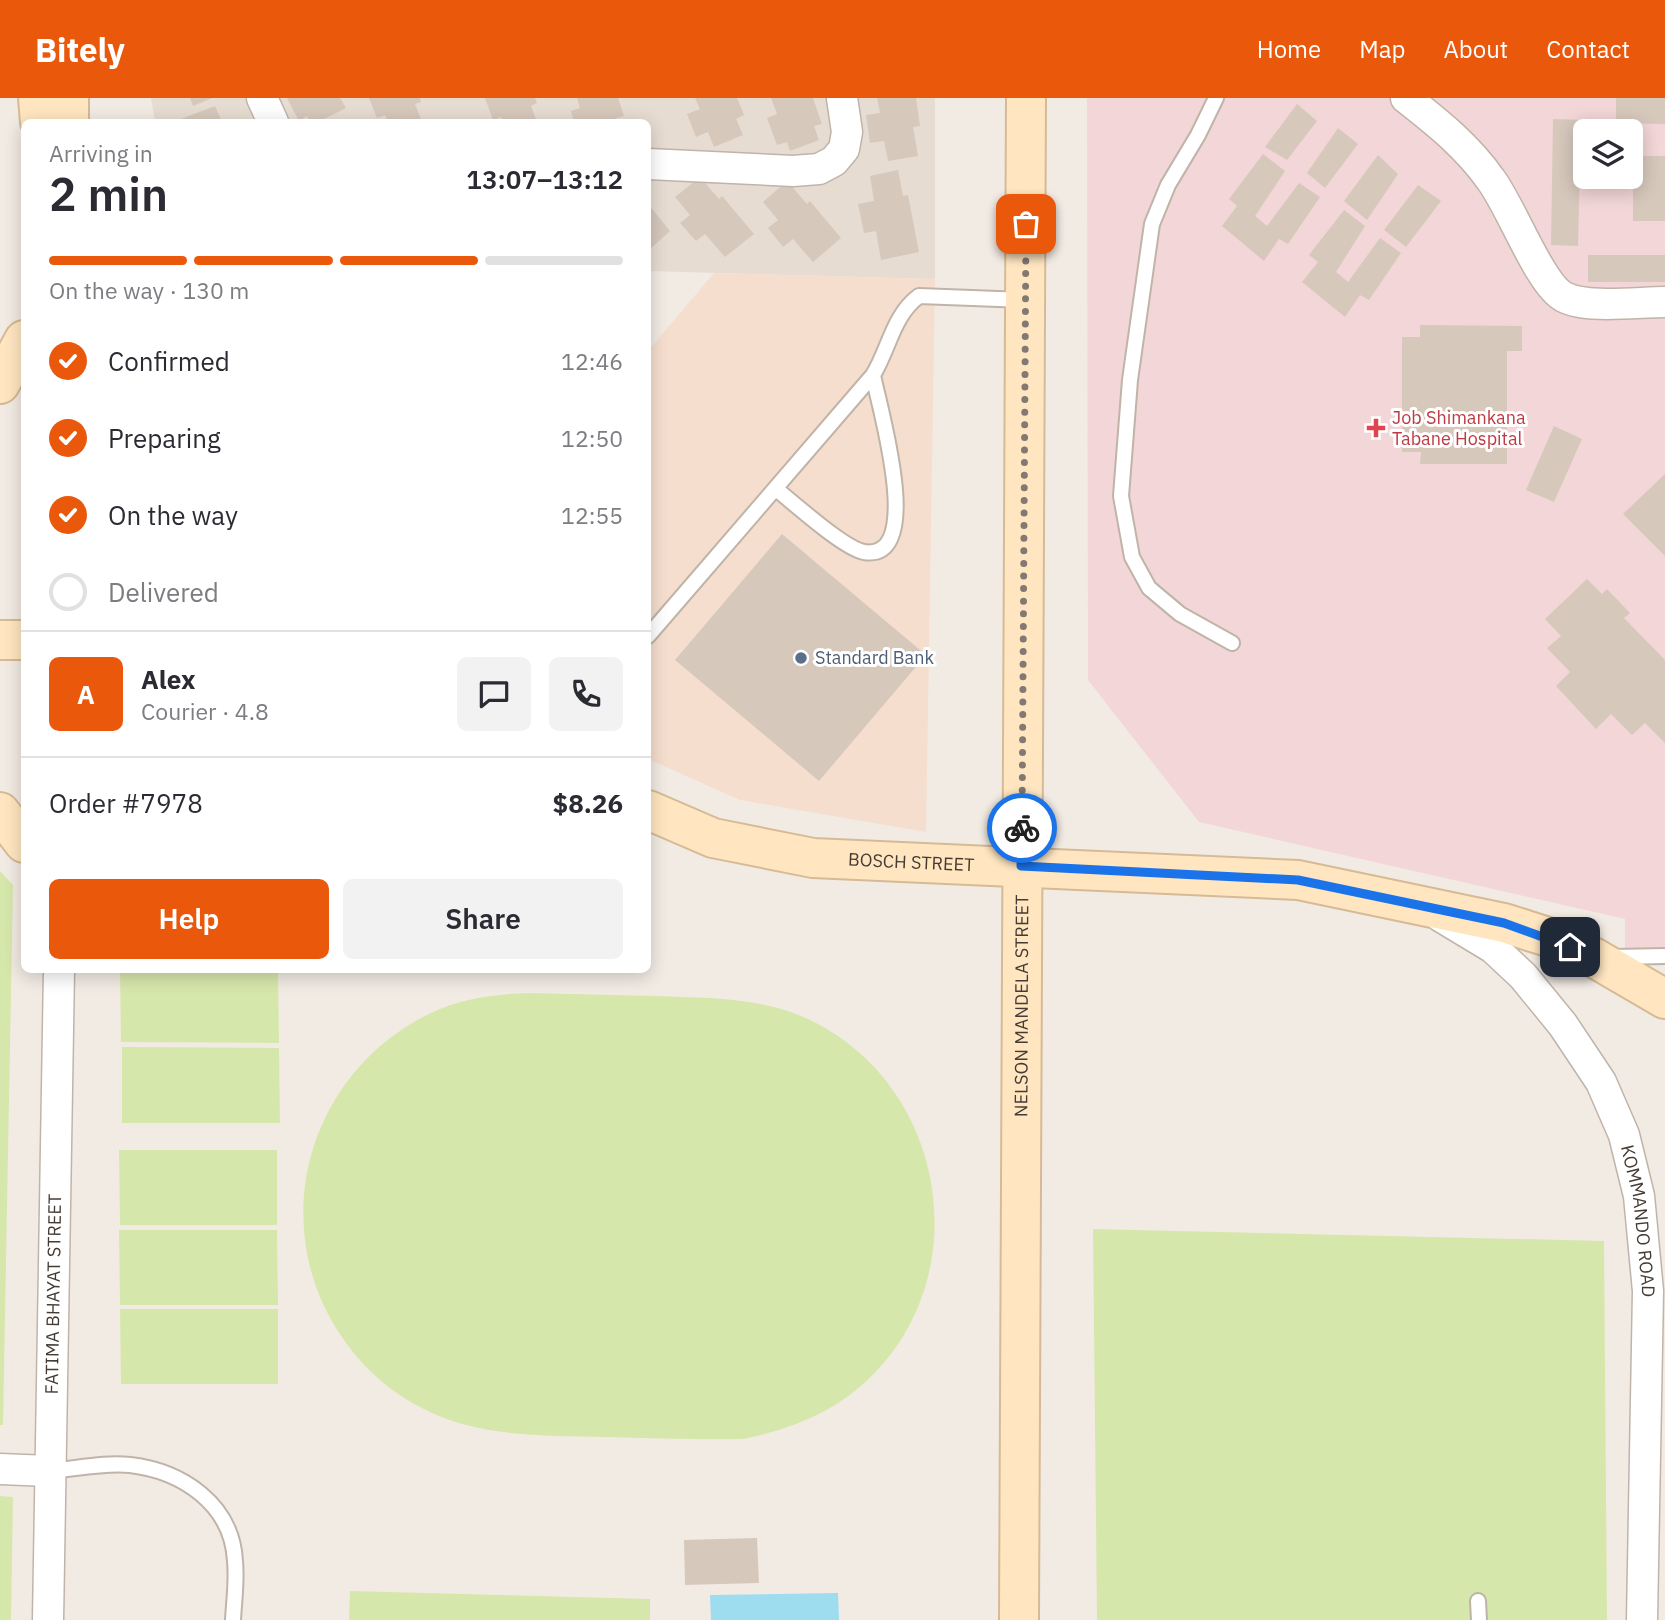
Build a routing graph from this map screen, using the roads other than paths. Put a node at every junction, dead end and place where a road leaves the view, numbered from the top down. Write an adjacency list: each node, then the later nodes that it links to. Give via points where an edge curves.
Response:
1 (38, 98): 8 (main road)
2 (69, 98): 9 (main road)
3 (262, 98): 10 (street)
4 (842, 98): 11 (street, via 847,132 844,149 819,169)
5 (1026, 98): 12 (main road, NELSON MANDELA STREET)
6 (1216, 98): 21 (lane, via 1152,224 1130,380 1121,496 1132,557 1149,588 1180,614)
7 (1406, 98): 13 (street, via 1467,150 1492,181 1560,296 1573,302)
8 (40, 119)
9 (69, 119)
10 (272, 119)
11 (651, 164)
12 (1026, 300): 15 (lane, via 919,296 897,319); 25 (main road, NELSON MANDELA STREET)
13 (1665, 302)
14 (21, 346): 16 (main road)
15 (873, 375): 17 (lane); 17 (lane, via 896,495 897,522 891,542 879,551 862,552)
16 (0, 384)
17 (776, 489): 18 (lane)
18 (651, 633)
19 (0, 640): 20 (main road)
20 (21, 640)
21 (1232, 643)
22 (651, 811): 25 (main road, BOSCH STREET, via 713,838 813,858)
23 (0, 812): 24 (main road)
24 (21, 839)
25 (1021, 866): 26 (main road, BOSCH STREET, via 1298,880); 36 (main road, NELSON MANDELA STREET)
26 (1423, 906): 28 (main road, BOSCH STREET, via 1504,923); 38 (street, KOMMANDO ROAD, via 1493,948 1524,976 1601,1083 1624,1135 1639,1196 1648,1291)
27 (1665, 956): 28 (lane)
28 (1593, 957): 30 (main road, BOSCH STREET)
29 (60, 973): 32 (street, FATIMA BHAYAT STREET)
30 (1665, 999)
31 (0, 1469): 32 (street)
32 (50, 1471): 34 (street, FATIMA BHAYAT STREET); 35 (lane, via 128,1464 164,1472 212,1502 230,1534 235,1560)
33 (1478, 1601): 37 (lane)
34 (48, 1620)
35 (233, 1620)
36 (1019, 1620)
37 (1479, 1620)
38 (1642, 1620)

